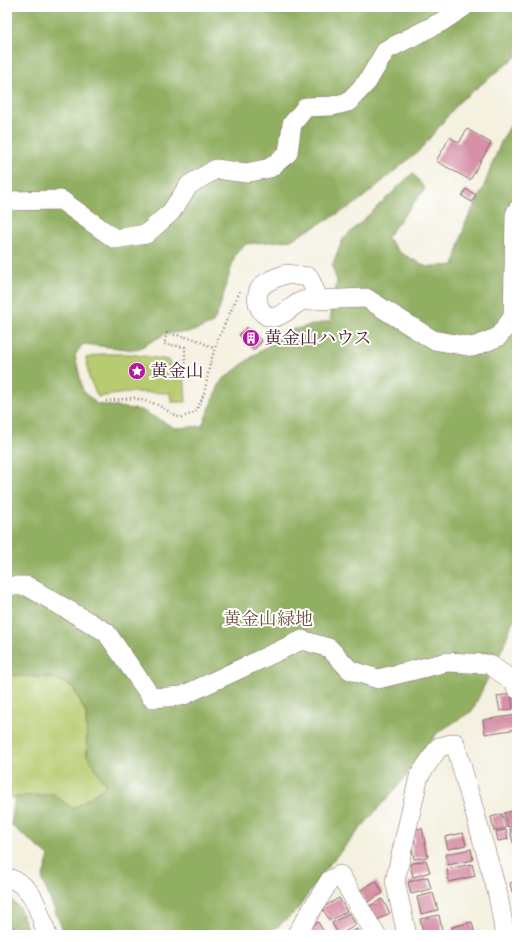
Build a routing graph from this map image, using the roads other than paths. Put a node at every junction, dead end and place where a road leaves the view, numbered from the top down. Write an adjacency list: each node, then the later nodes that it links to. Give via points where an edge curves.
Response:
1 (464, 7): 2 (street, via 441,22 386,50 367,82 348,102 332,106 306,107 292,124 288,153 270,168 246,173 216,169 189,185 171,212 146,234 115,239 60,200)
2 (7, 201)
3 (517, 210): 4 (street, via 513,317 498,337 473,346 433,340 366,298)
4 (315, 300): 4 (street, via 315,291 309,277 286,274 273,279 260,289 257,298 258,307 264,314 274,317 287,312 302,301)
5 (7, 586): 6 (street, via 27,586 106,632 152,698 182,696 302,640 328,648 350,670 378,679 447,662 488,664 514,682)
6 (517, 689)
7 (7, 878): 8 (street, via 25,887 34,897)
8 (47, 935)
9 (296, 935): 10 (street, via 330,880 340,874)
10 (376, 935)
11 (406, 935): 12 (street, via 395,881 419,776 439,747 455,743 498,895)
12 (505, 935)

